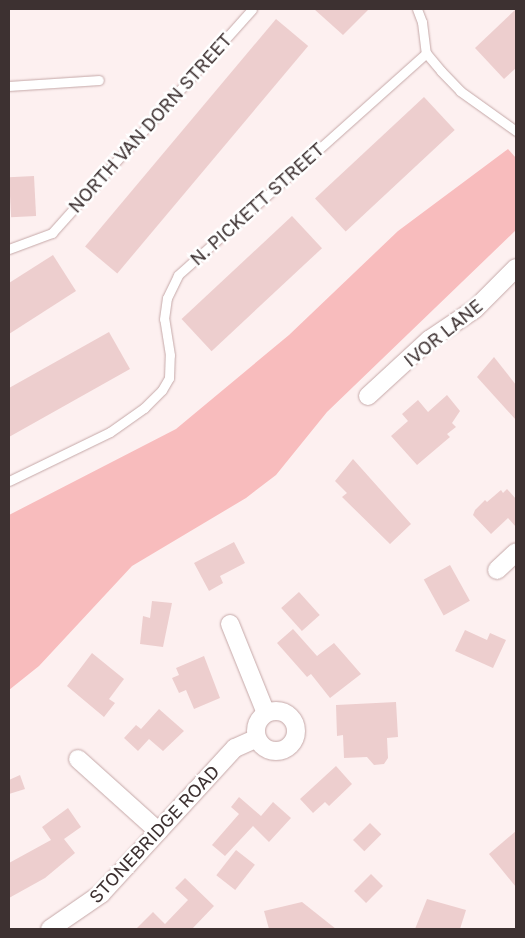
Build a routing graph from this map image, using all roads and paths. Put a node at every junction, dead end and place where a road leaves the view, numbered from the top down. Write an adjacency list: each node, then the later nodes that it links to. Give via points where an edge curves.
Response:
1 (252, 9): 7 (lane, NORTH VAN DORN STREET, via 96,186 47,236)
2 (417, 9): 3 (lane)
3 (426, 53): 6 (lane, via 460,91); 10 (lane, N. PICKETT STREET, via 178,275 167,298 164,319 170,363 169,378 162,390 144,408 110,432)
4 (99, 80): 5 (lane)
5 (9, 86)
6 (516, 131)
7 (9, 249)
8 (516, 268): 9 (street, IVOR LANE, via 476,309 429,340)
9 (368, 396)
10 (9, 481)
11 (516, 552): 12 (street)
12 (497, 570)
13 (230, 624): 14 (street)
14 (266, 713): 15 (street, via 255,726); 15 (street, via 283,713 292,719 297,729 295,739 287,749 277,752)
15 (256, 739): 17 (street, STONEBRIDGE ROAD, via 236,748)
16 (78, 759): 17 (street)
17 (158, 831): 18 (street, STONEBRIDGE ROAD, via 101,894)
18 (50, 929)

